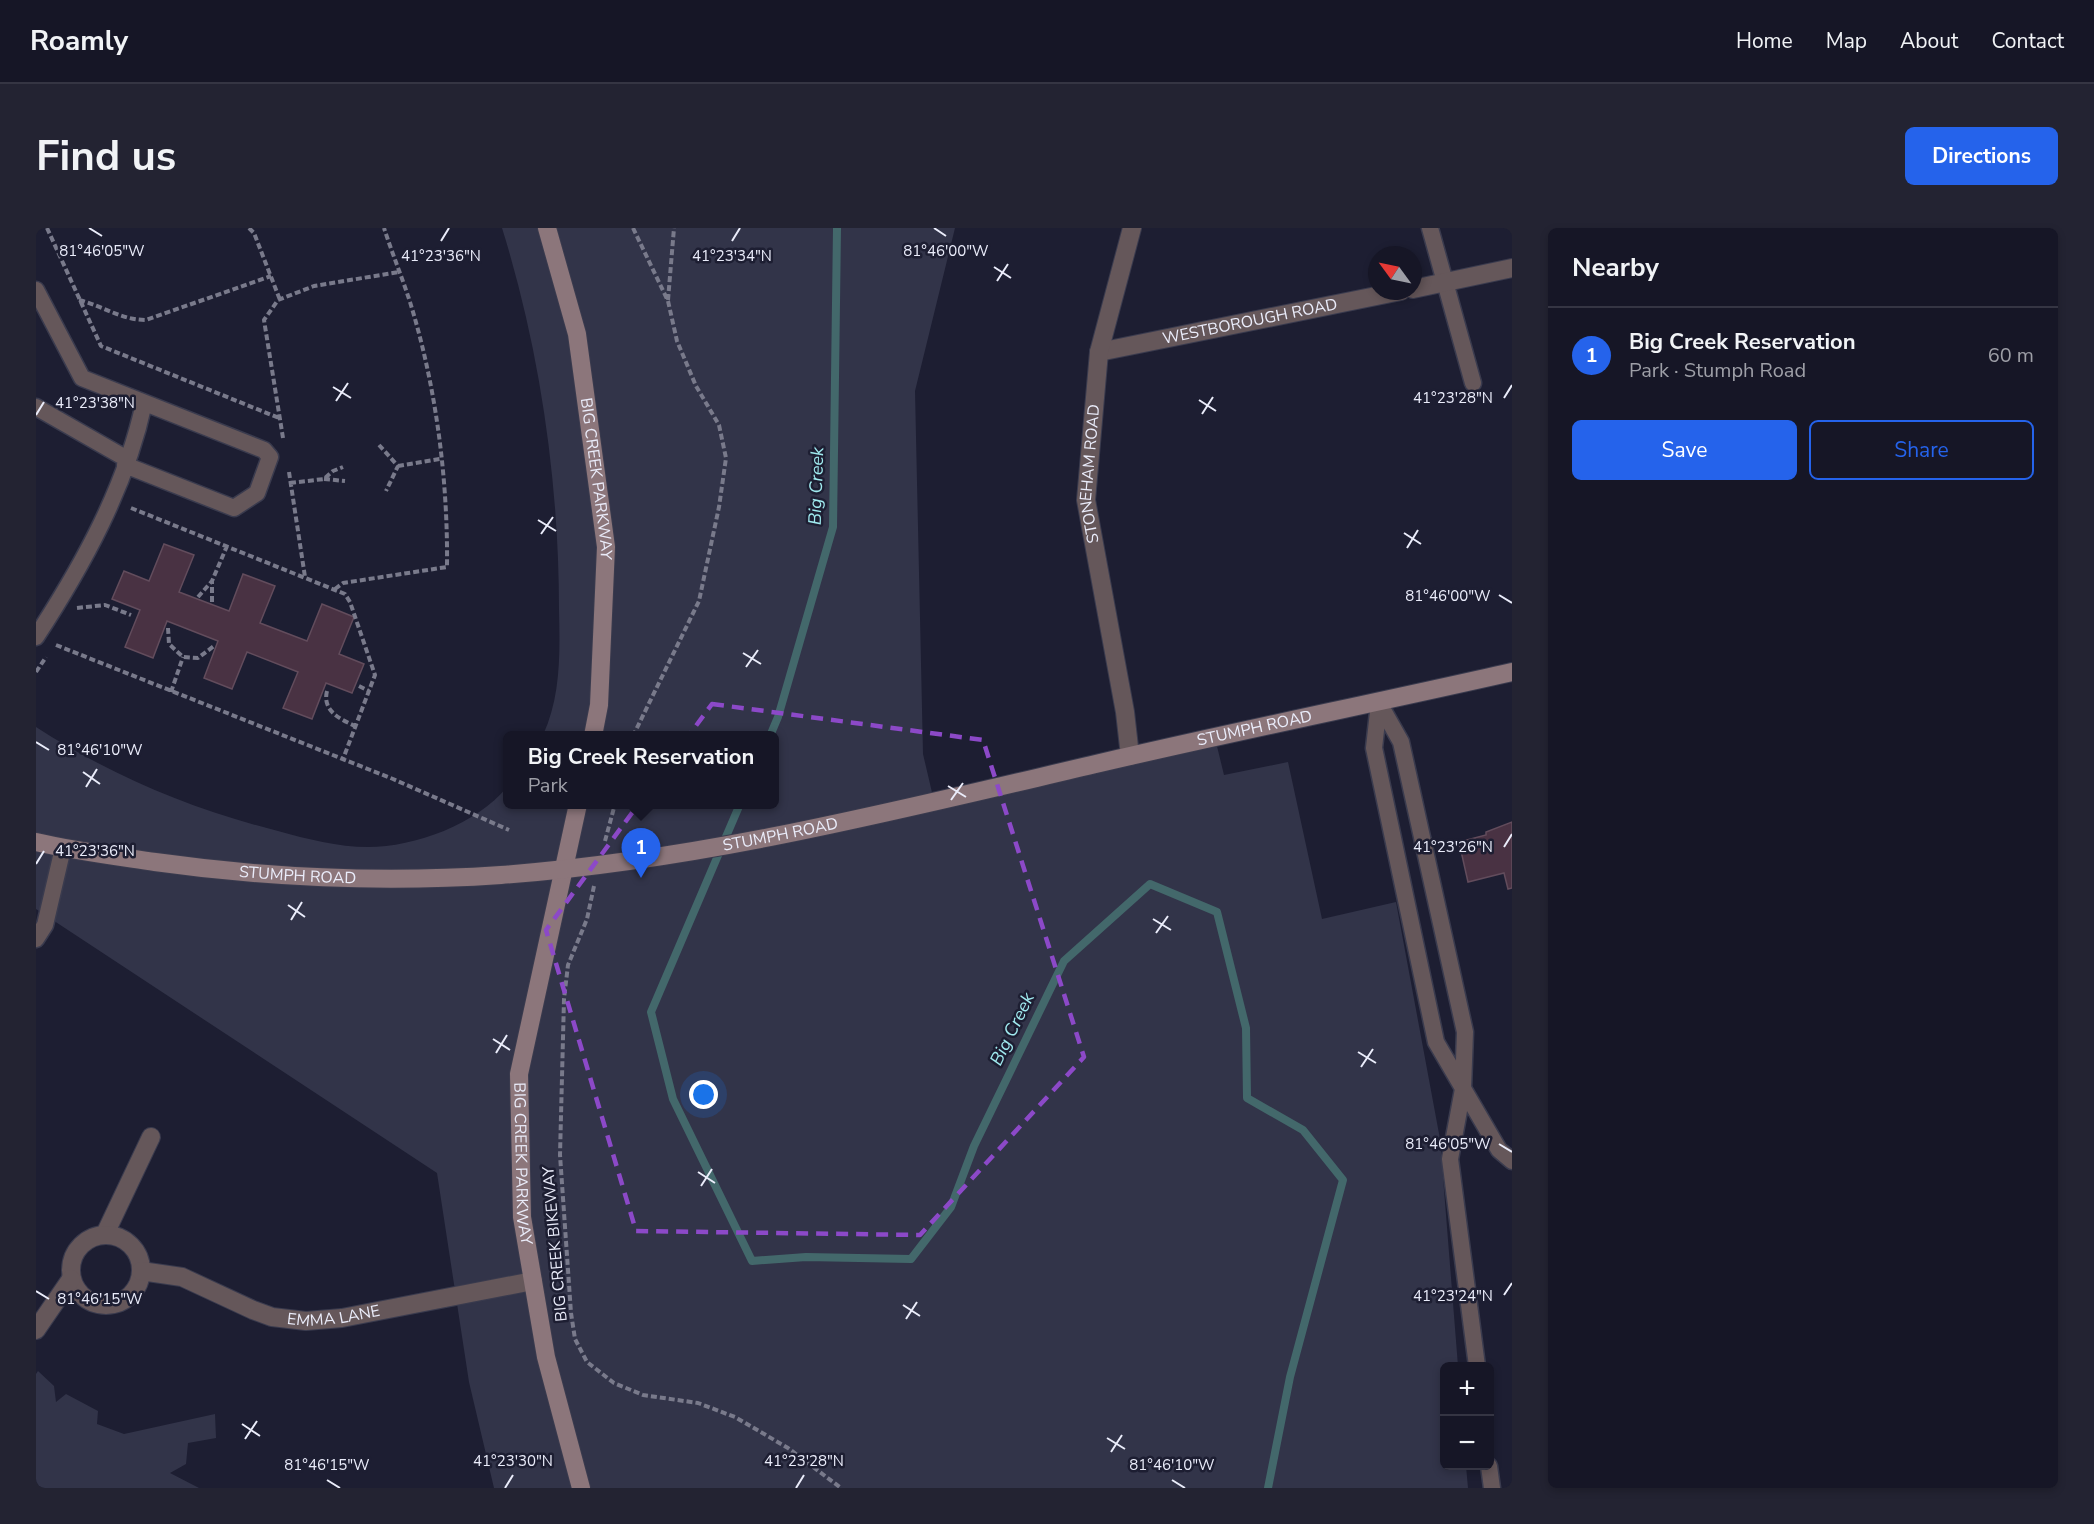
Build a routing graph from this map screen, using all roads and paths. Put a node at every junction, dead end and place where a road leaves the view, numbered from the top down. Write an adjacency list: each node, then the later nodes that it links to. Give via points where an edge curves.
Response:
1 (47, 228): 17 (path)
2 (249, 228): 9 (path)
3 (384, 228): 11 (path)
4 (547, 228): 62 (main road, BIG CREEK PARKWAY, via 577,334 606,547 599,705)
5 (633, 228): 19 (path)
6 (674, 228): 19 (path)
7 (1131, 228): 20 (street, STONEHAM ROAD)
8 (1430, 228): 13 (lane)
9 (254, 230): 12 (path)
10 (1512, 268): 13 (street)
11 (399, 272): 18 (path, via 315,286); 27 (path, via 422,350)
12 (271, 276): 17 (path, via 146,320 131,320); 18 (path)
13 (1446, 282): 14 (street); 21 (lane)
14 (1422, 286)
15 (36, 290): 22 (lane, via 82,378)
16 (1368, 298): 20 (street, WESTBOROUGH ROAD)
17 (79, 300): 24 (path, via 101,346)
18 (280, 300): 24 (path, via 264,320)
19 (668, 301): 63 (path, via 677,341 696,386 719,425 726,458 718,517 699,601)
20 (1099, 352): 64 (street, STONEHAM ROAD, via 1086,500)
21 (1473, 383)
22 (144, 402): 28 (lane); 28 (lane, via 264,450 270,457 257,493 234,508)
23 (36, 407): 28 (lane)
24 (280, 418): 25 (path)
25 (283, 440)
26 (379, 445): 30 (path)
27 (440, 459): 30 (path); 40 (path, via 447,567 343,583)
28 (126, 462): 42 (lane, via 112,500)
29 (287, 462): 34 (path)
30 (398, 466): 35 (path)
31 (343, 467): 32 (path)
32 (324, 479): 33 (path); 34 (path)
33 (345, 481)
34 (291, 483): 38 (path)
35 (386, 491)
36 (127, 507): 37 (path)
37 (227, 546): 38 (path); 39 (path)
38 (305, 578): 40 (path)
39 (212, 581): 41 (path); 44 (path)
40 (335, 589): 58 (path, via 350,602 375,670)
41 (198, 597)
42 (62, 598): 45 (path); 50 (lane)
43 (81, 598): 45 (path)
44 (212, 602)
45 (76, 608): 46 (path, via 105,605); 47 (path)
46 (131, 615)
47 (71, 617)
48 (168, 628): 53 (path, via 169,644)
49 (60, 635): 51 (path)
50 (36, 637)
51 (54, 645): 54 (path); 59 (path)
52 (214, 646): 53 (path, via 198,658)
53 (183, 657): 59 (path)
54 (36, 672)
55 (1512, 672): 60 (main road, STUMPH ROAD)
56 (358, 686): 58 (path)
57 (327, 691): 61 (path, via 326,703 334,714)
58 (369, 691): 61 (path)
59 (171, 692): 65 (path)
60 (1378, 703): 64 (main road, STUMPH ROAD); 75 (lane, via 1401,742 1414,800 1465,1032); 75 (lane, via 1374,748 1436,1042)
61 (356, 726): 65 (path)
62 (594, 731)
63 (635, 731)
64 (1130, 756): 72 (main road, STUMPH ROAD, via 892,812)
65 (343, 759): 69 (path)
66 (577, 809): 72 (main road, BIG CREEK PARKWAY)
67 (614, 809): 68 (path)
68 (610, 824)
69 (509, 830)
70 (36, 842): 71 (main road, STUMPH ROAD)
71 (63, 849): 72 (main road, STUMPH ROAD, via 291,876 431,878); 74 (lane, via 45,925)
72 (564, 869): 81 (main road, BIG CREEK PARKWAY, via 519,1074 522,1217)
73 (590, 909): 86 (path, BIG CREEK BIKEWAY, via 568,965 564,999 560,1155 575,1339 587,1362 614,1383 643,1395 698,1403 735,1417 788,1448)
74 (36, 939)
75 (1463, 1089): 77 (lane, via 1499,1150); 83 (lane, via 1450,1159)
76 (151, 1137): 78 (street)
77 (1512, 1161)
78 (105, 1234): 79 (street, via 127,1241 140,1260); 80 (street, via 78,1248 72,1258)
79 (141, 1271): 80 (street, via 133,1292 114,1304 93,1303 76,1289); 81 (street, EMMA LANE, via 182,1277 262,1314 306,1321 342,1318)
80 (71, 1279): 82 (street)
81 (533, 1281): 85 (main road, BIG CREEK PARKWAY, via 546,1357)
82 (36, 1330)
83 (1476, 1362)
84 (1490, 1470): 87 (lane)
85 (581, 1488)
86 (841, 1488)
87 (1492, 1488)

